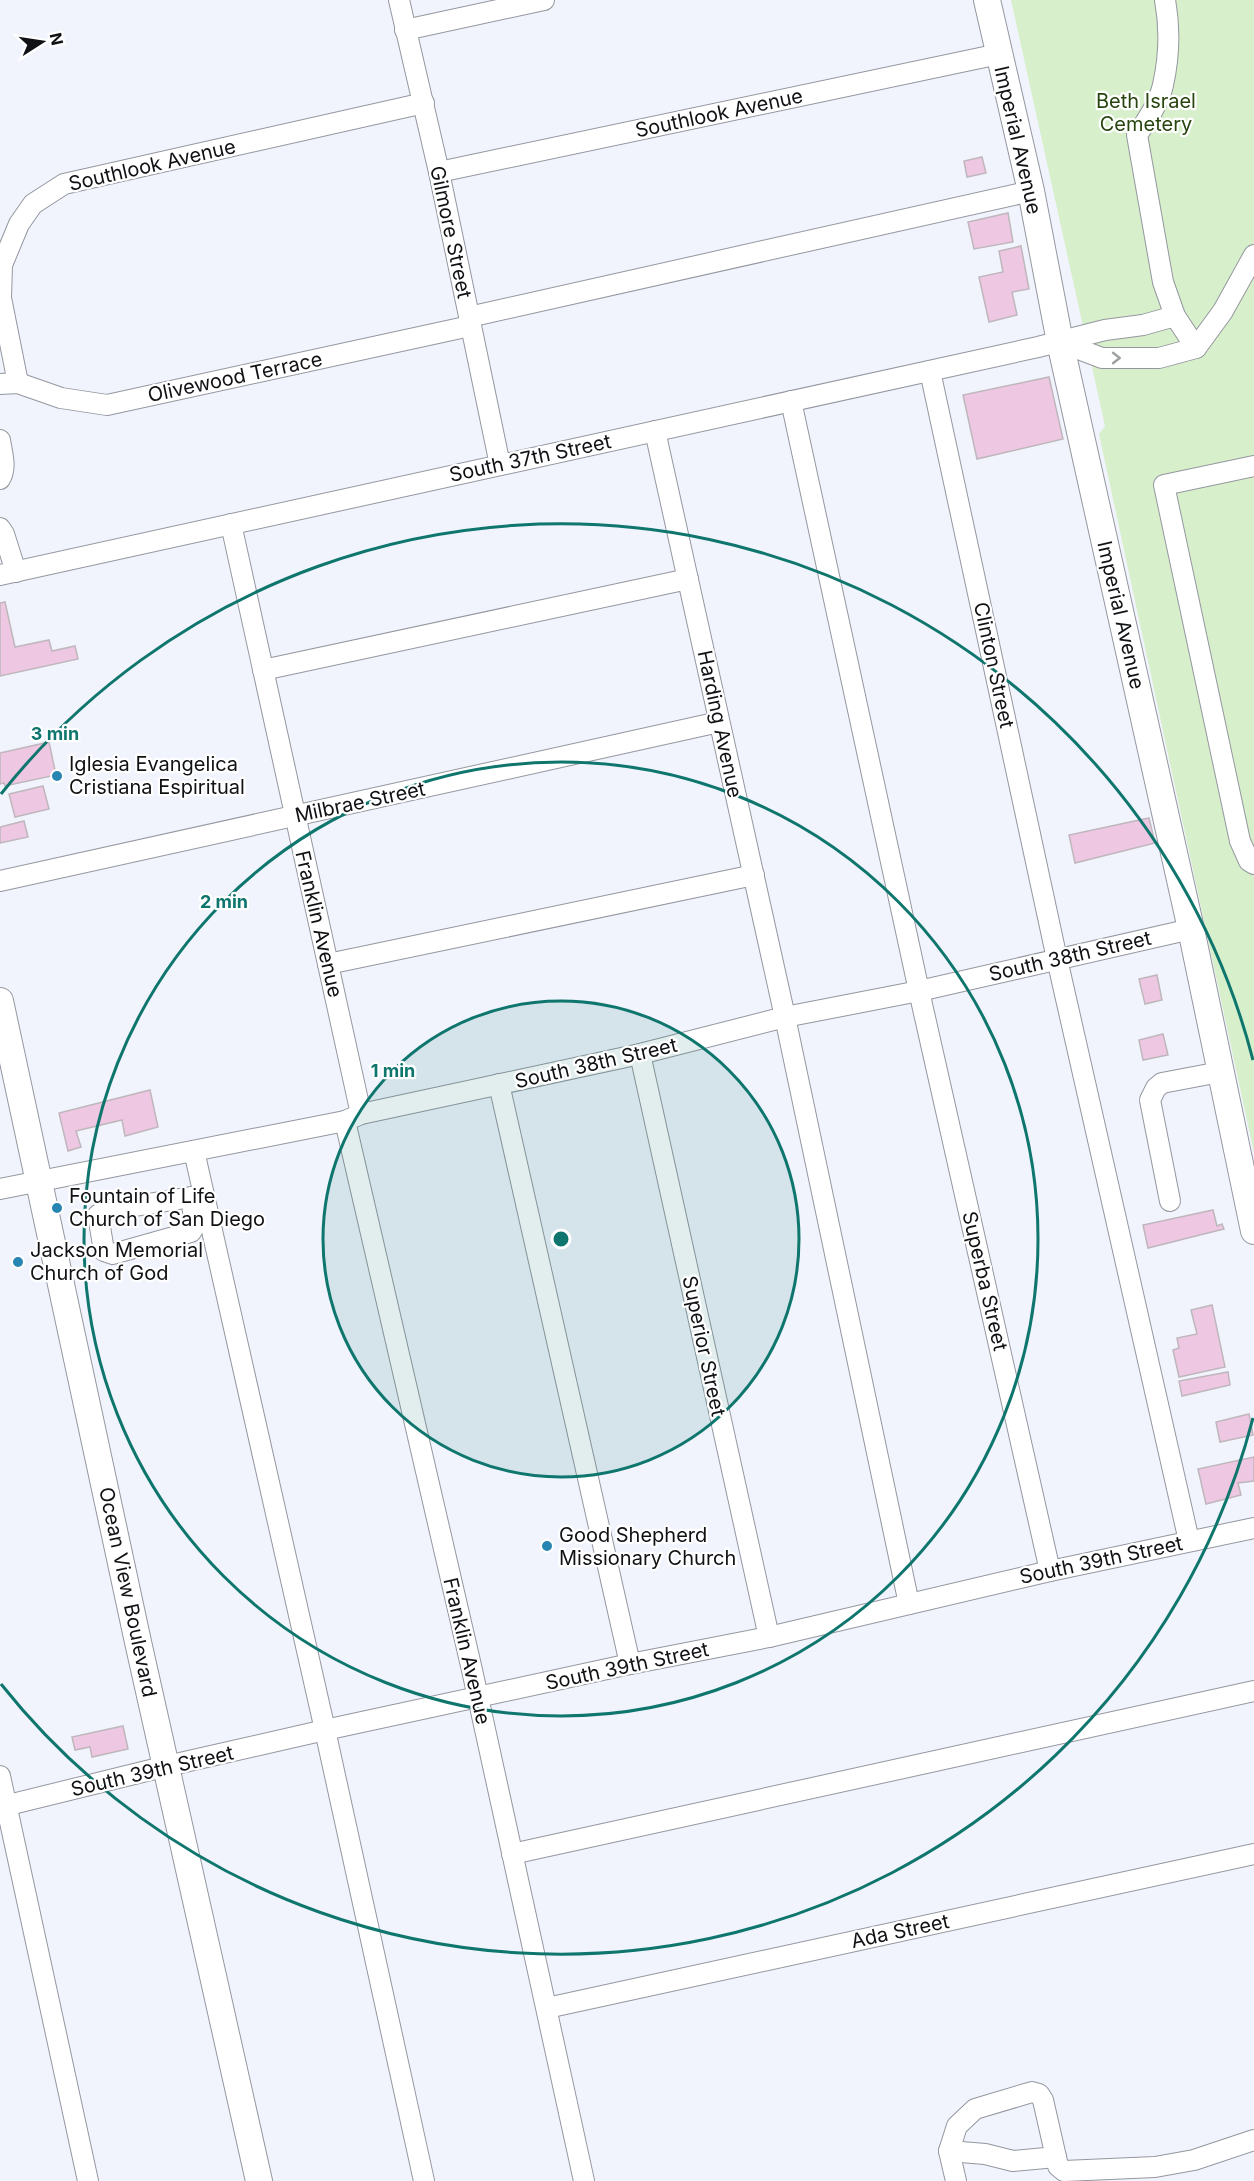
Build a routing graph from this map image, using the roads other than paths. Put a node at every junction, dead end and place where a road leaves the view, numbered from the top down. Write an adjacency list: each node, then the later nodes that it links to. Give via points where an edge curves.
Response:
1 (399, 0): 5 (street, Gilmore Street)
2 (544, 0): 5 (street)
3 (987, 0): 6 (main road, Imperial Avenue)
4 (1165, 0): 11 (street, via 1169,23 1162,86 1137,135 1163,282)
5 (405, 30): 7 (street, Gilmore Street)
6 (999, 54): 8 (street, Southlook Avenue); 9 (main road, Imperial Avenue)
7 (424, 103): 8 (street, Gilmore Street); 16 (street, Southlook Avenue, via 64,184 33,204 19,224 2,265)
8 (439, 172): 12 (street, Gilmore Street)
9 (1031, 191): 12 (street, Olivewood Terrace); 13 (main road, Imperial Avenue)
10 (1254, 255): 14 (street)
11 (1175, 316): 13 (street, South 37th Street); 14 (street)
12 (469, 322): 16 (street, Olivewood Terrace, via 107,405); 20 (street, Gilmore Street)
13 (1060, 342): 14 (street, one-way to 14, via 1102,358 1159,358); 15 (street, South 37th Street); 33 (main road, Imperial Avenue)
14 (1196, 348)
15 (930, 371): 17 (street, South 37th Street); 34 (street, Clinton Street)
16 (9, 384)
17 (791, 401): 18 (street, South 37th Street); 36 (street, Superba Street)
18 (655, 431): 20 (street, South 37th Street); 26 (street, Harding Avenue)
19 (0, 440): 22 (street, via 4,465)
20 (500, 465): 23 (street, South 37th Street)
21 (1254, 465): 30 (street, via 1164,485 1240,841)
22 (0, 479)
23 (231, 524): 25 (street, South 37th Street); 27 (street, Franklin Avenue)
24 (0, 528): 25 (street)
25 (8, 573)
26 (688, 579): 27 (street); 28 (street, Harding Avenue)
27 (263, 670): 29 (street, Franklin Avenue)
28 (719, 722): 29 (street, Milbrae Street); 31 (street, Harding Avenue)
29 (295, 816): 32 (street, Milbrae Street); 35 (street, Franklin Avenue)
30 (1254, 864)
31 (754, 874): 35 (street); 38 (street, Harding Avenue)
32 (0, 881)
33 (1191, 929): 34 (street, South 38th Street); 40 (main road, Imperial Avenue)
34 (1058, 959): 36 (street, South 38th Street); 50 (street, Clinton Street)
35 (328, 964): 42 (street, Franklin Avenue)
36 (919, 991): 38 (street, South 38th Street); 51 (street, Superba Street)
37 (0, 1001): 44 (main road, Ocean View Boulevard)
38 (785, 1017): 39 (street, South 38th Street); 52 (street, Harding Avenue)
39 (640, 1054): 41 (street, South 38th Street); 53 (street, Superior Street)
40 (1220, 1072): 47 (street, via 1162,1083 1150,1100); 48 (main road, Imperial Avenue)
41 (499, 1084): 42 (street, South 38th Street); 54 (street)
42 (353, 1117): 43 (street, South 38th Street); 56 (street, Franklin Avenue)
43 (194, 1151): 44 (street, South 38th Street); 46 (street)
44 (39, 1180): 45 (street, South 38th Street); 58 (main road, Ocean View Boulevard)
45 (0, 1189)
46 (198, 1196): 46 (street, via 104,1211 98,1215 104,1251 113,1254 191,1232); 57 (street)
47 (1170, 1201)
48 (1254, 1231)
49 (1254, 1528): 50 (street, South 39th Street)
50 (1189, 1541): 51 (street, South 39th Street)
51 (1050, 1571): 52 (street, South 39th Street)
52 (909, 1604): 53 (street, South 39th Street)
53 (769, 1637): 54 (street, South 39th Street)
54 (630, 1664): 56 (street, South 39th Street)
55 (1254, 1691): 61 (street)
56 (478, 1696): 57 (street, South 39th Street); 61 (street, Franklin Avenue)
57 (325, 1730): 58 (street, South 39th Street); 69 (street)
58 (167, 1766): 60 (street, South 39th Street); 68 (main road, Ocean View Boulevard)
59 (0, 1776): 60 (street)
60 (3, 1806): 67 (street)
61 (512, 1854): 63 (street, Franklin Avenue)
62 (1254, 1854): 63 (street, Ada Street)
63 (547, 2008): 70 (street, Franklin Avenue)
64 (1254, 2140): 66 (street, via 1194,2160 1155,2167 1064,2171)
65 (949, 2151): 66 (street, via 1013,2161); 66 (street, via 957,2126 975,2109 1032,2092 1043,2100); 71 (street)
66 (1056, 2157)
67 (88, 2181)
68 (259, 2181)
69 (424, 2181)
70 (584, 2181)
71 (956, 2181)

